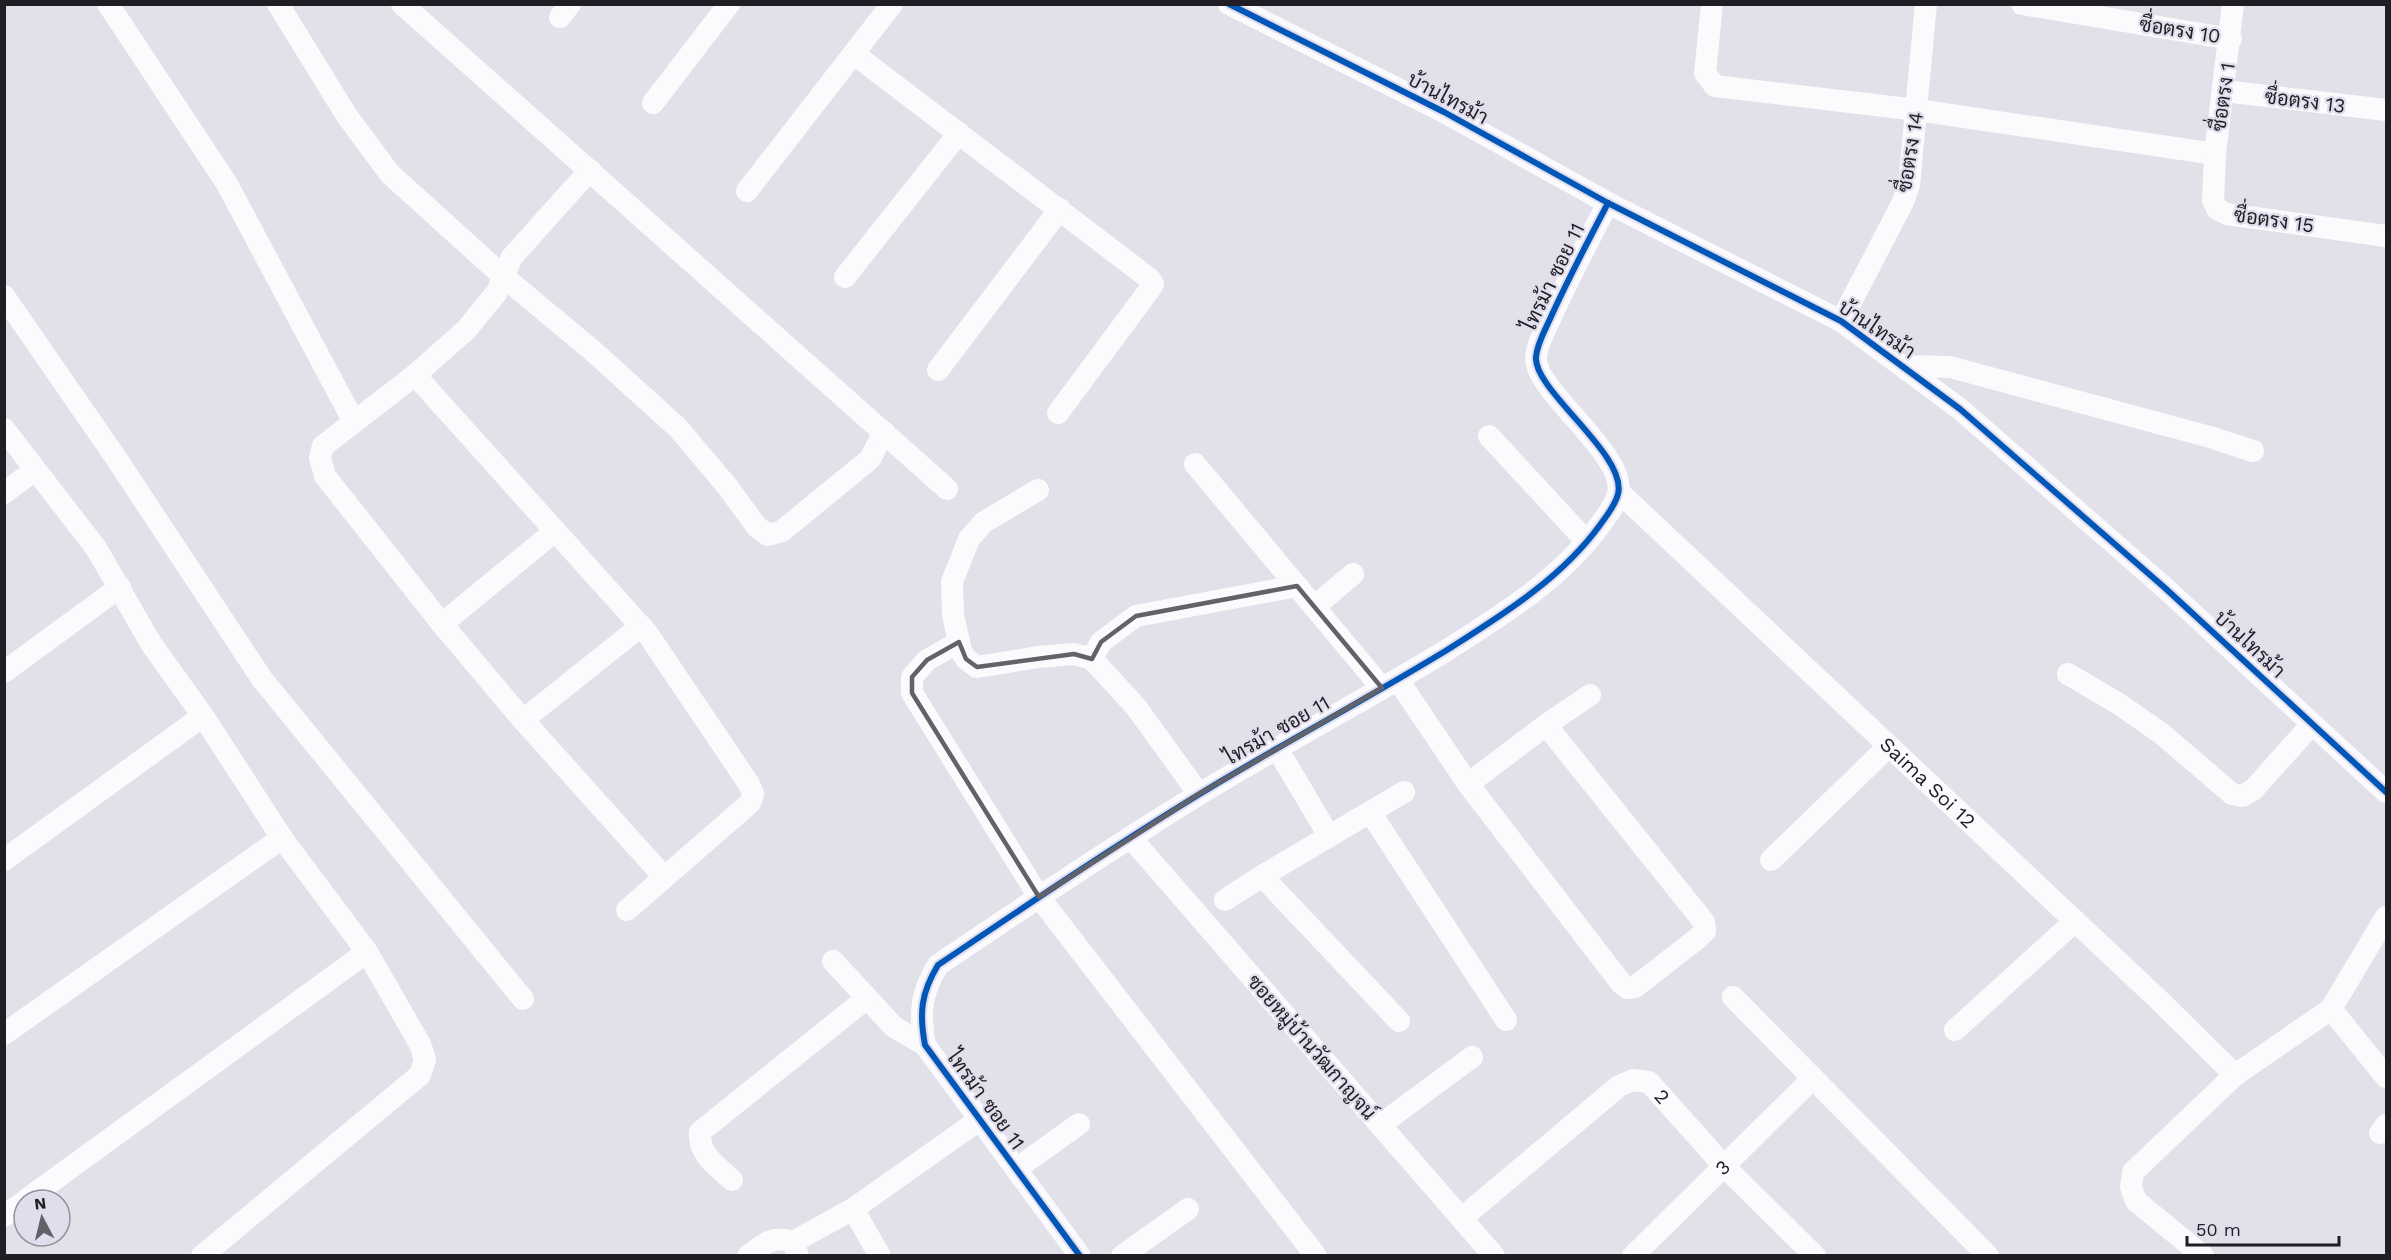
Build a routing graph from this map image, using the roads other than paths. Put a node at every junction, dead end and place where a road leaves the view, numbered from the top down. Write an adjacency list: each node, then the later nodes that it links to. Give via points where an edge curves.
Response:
1 (108, 4): 32 (street, via 227,184)
2 (278, 4): 24 (street, via 347,116 390,174)
3 (402, 4): 19 (street)
4 (729, 4): 14 (street)
5 (892, 4): 12 (street)
6 (1229, 4): 21 (street, บ้านไทรม้า, via 1444,112)
7 (1712, 4): 15 (street, via 1704,73 1715,86)
8 (1926, 4): 15 (street, ซื่อตรง 14)
9 (2022, 4): 11 (street, ซื่อตรง 10)
10 (2233, 4): 11 (street, ซื่อตรง 1)
11 (2230, 39): 13 (street, ซื่อตรง 1)
12 (854, 54): 17 (street); 20 (street)
13 (2224, 91): 16 (street, ซื่อตรง 13); 18 (street, ซื่อตรง 1)
14 (652, 104)
15 (1917, 110): 18 (street); 27 (street, ซื่อตรง 14, via 1909,185 1903,202)
16 (2386, 110)
17 (959, 133): 22 (street); 25 (street)
18 (2215, 154): 23 (street, ซื่อตรง 15, via 2213,200 2217,209 2227,214)
19 (590, 170): 24 (street, via 512,257); 34 (street)
20 (747, 191)
21 (1608, 203): 27 (street, บ้านไทรม้า); 41 (street, ไทรม้า ซอย 11, via 1566,283 1535,360 1544,379 1604,453)
22 (1060, 209): 29 (street); 31 (street, via 1153,285)
23 (2386, 236)
24 (504, 277): 30 (street, via 497,292 466,330); 34 (street, via 678,428 757,527 768,535 782,531 870,459)
25 (845, 277)
26 (4, 296): 84 (street, via 262,679)
27 (1841, 321): 28 (street, บ้านไทรม้า)
28 (1904, 366): 36 (street, via 1950,367); 59 (street, บ้านไทรม้า, via 1960,409 2129,557)
29 (938, 370)
30 (415, 375): 32 (street); 43 (street)
31 (1058, 413)
32 (354, 422): 49 (street, via 323,446 320,459 325,476)
33 (4, 429): 38 (street)
34 (884, 432): 39 (street)
35 (1489, 436): 44 (street)
36 (2253, 451)
37 (1195, 464): 46 (street)
38 (35, 470): 42 (street); 47 (street)
39 (947, 489)
40 (1038, 490): 51 (street, via 984,522 969,539 952,582)
41 (1619, 492): 44 (street, ไทรม้า ซอย 11); 61 (street, Saima Soi 12)
42 (4, 493)
43 (555, 531): 49 (street); 50 (street)
44 (1587, 542): 55 (street, ไทรม้า ซอย 11, via 1510,610)
45 (1353, 574): 48 (street)
46 (1297, 586): 48 (street); 52 (street, via 1136,616 1101,642)
47 (120, 587): 53 (street); 57 (street, via 152,645)
48 (1314, 606): 55 (street)
49 (442, 624): 58 (street)
50 (641, 626): 58 (street); 74 (street, via 753,794 750,803)
51 (958, 642): 52 (street, via 966,659 977,667 1074,654); 75 (street, via 927,660 912,678 912,693)
52 (1092, 659): 66 (street, via 1136,707)
53 (4, 672)
54 (2068, 674): 59 (street, via 2142,720 2232,794 2242,796 2253,790)
55 (1390, 684): 62 (street, ไทรม้า ซอย 11); 63 (street)
56 (1590, 695): 60 (street)
57 (203, 716): 69 (street); 71 (street)
58 (523, 720): 74 (street)
59 (2312, 724): 65 (street, บ้านไทรม้า)
60 (1546, 725): 63 (street); 63 (street, via 1704,922 1705,931 1698,938 1635,987 1627,988 1621,983)
61 (1889, 746): 72 (street); 79 (street, Saima Soi 12)
62 (1278, 750): 66 (street, ไทรม้า ซอย 11); 68 (street)
63 (1468, 784)
64 (1404, 792): 67 (street)
65 (2386, 792)
66 (1199, 794): 70 (street, ไทรม้า ซอย 11)
67 (1370, 812): 68 (street); 86 (street)
68 (1329, 836): 73 (street)
69 (282, 838): 80 (street); 89 (street)
70 (1131, 838): 75 (street, ไทรม้า ซอย 11); 97 (street, ซอยหมู่บ้านวัฒกาญจน์)
71 (4, 860)
72 (1771, 860)
73 (1262, 876): 76 (street); 87 (street)
74 (664, 877): 77 (street)
75 (1039, 897): 90 (street, ไทรม้า ซอย 11, via 938,965 921,1007); 112 (street)
76 (1225, 900)
77 (627, 910)
78 (2386, 917): 85 (street)
79 (2074, 921): 88 (street); 92 (street, Saima Soi 12)
80 (367, 952): 101 (street); 107 (street, via 420,1044 424,1059 420,1075)
81 (833, 962): 83 (street)
82 (1733, 997): 94 (street)
83 (867, 998): 90 (street, via 894,1027); 100 (street, via 700,1132 703,1152)
84 (523, 999)
85 (2331, 1010): 92 (street); 93 (street)
86 (1506, 1020)
87 (1399, 1021)
88 (1956, 1030)
89 (4, 1034)
90 (925, 1044): 95 (street, ไทรม้า ซอย 11)
91 (1472, 1057): 97 (street)
92 (2235, 1075): 116 (street, via 2133,1172 2131,1187 2136,1201)
93 (2386, 1077)
94 (1813, 1078): 98 (street, 3); 115 (street)
95 (979, 1120): 99 (street, ไทรม้า ซอย 11); 102 (street)
96 (1079, 1124): 99 (street)
97 (1380, 1125): 104 (street, ซอยหมู่บ้านวัฒกาญจน์)
98 (1724, 1166): 104 (street, 2, via 1649,1082 1633,1080 1620,1086); 106 (street, 2); 114 (street, 3)
99 (1016, 1168): 110 (street, ไทรม้า ซอย 11)
100 (732, 1180)
101 (43, 1188)
102 (853, 1209): 105 (street); 109 (street)
103 (1188, 1209): 111 (street)
104 (1462, 1218): 113 (street, ซอยหมู่บ้านวัฒกาญจน์)
105 (796, 1249): 108 (street, via 782,1238 767,1241)
106 (1811, 1254)
107 (202, 1256)
108 (748, 1256)
109 (880, 1256)
110 (1080, 1256)
111 (1122, 1256)
112 (1316, 1256)
113 (1494, 1256)
114 (1633, 1256)
115 (1988, 1256)
116 (2203, 1256)

